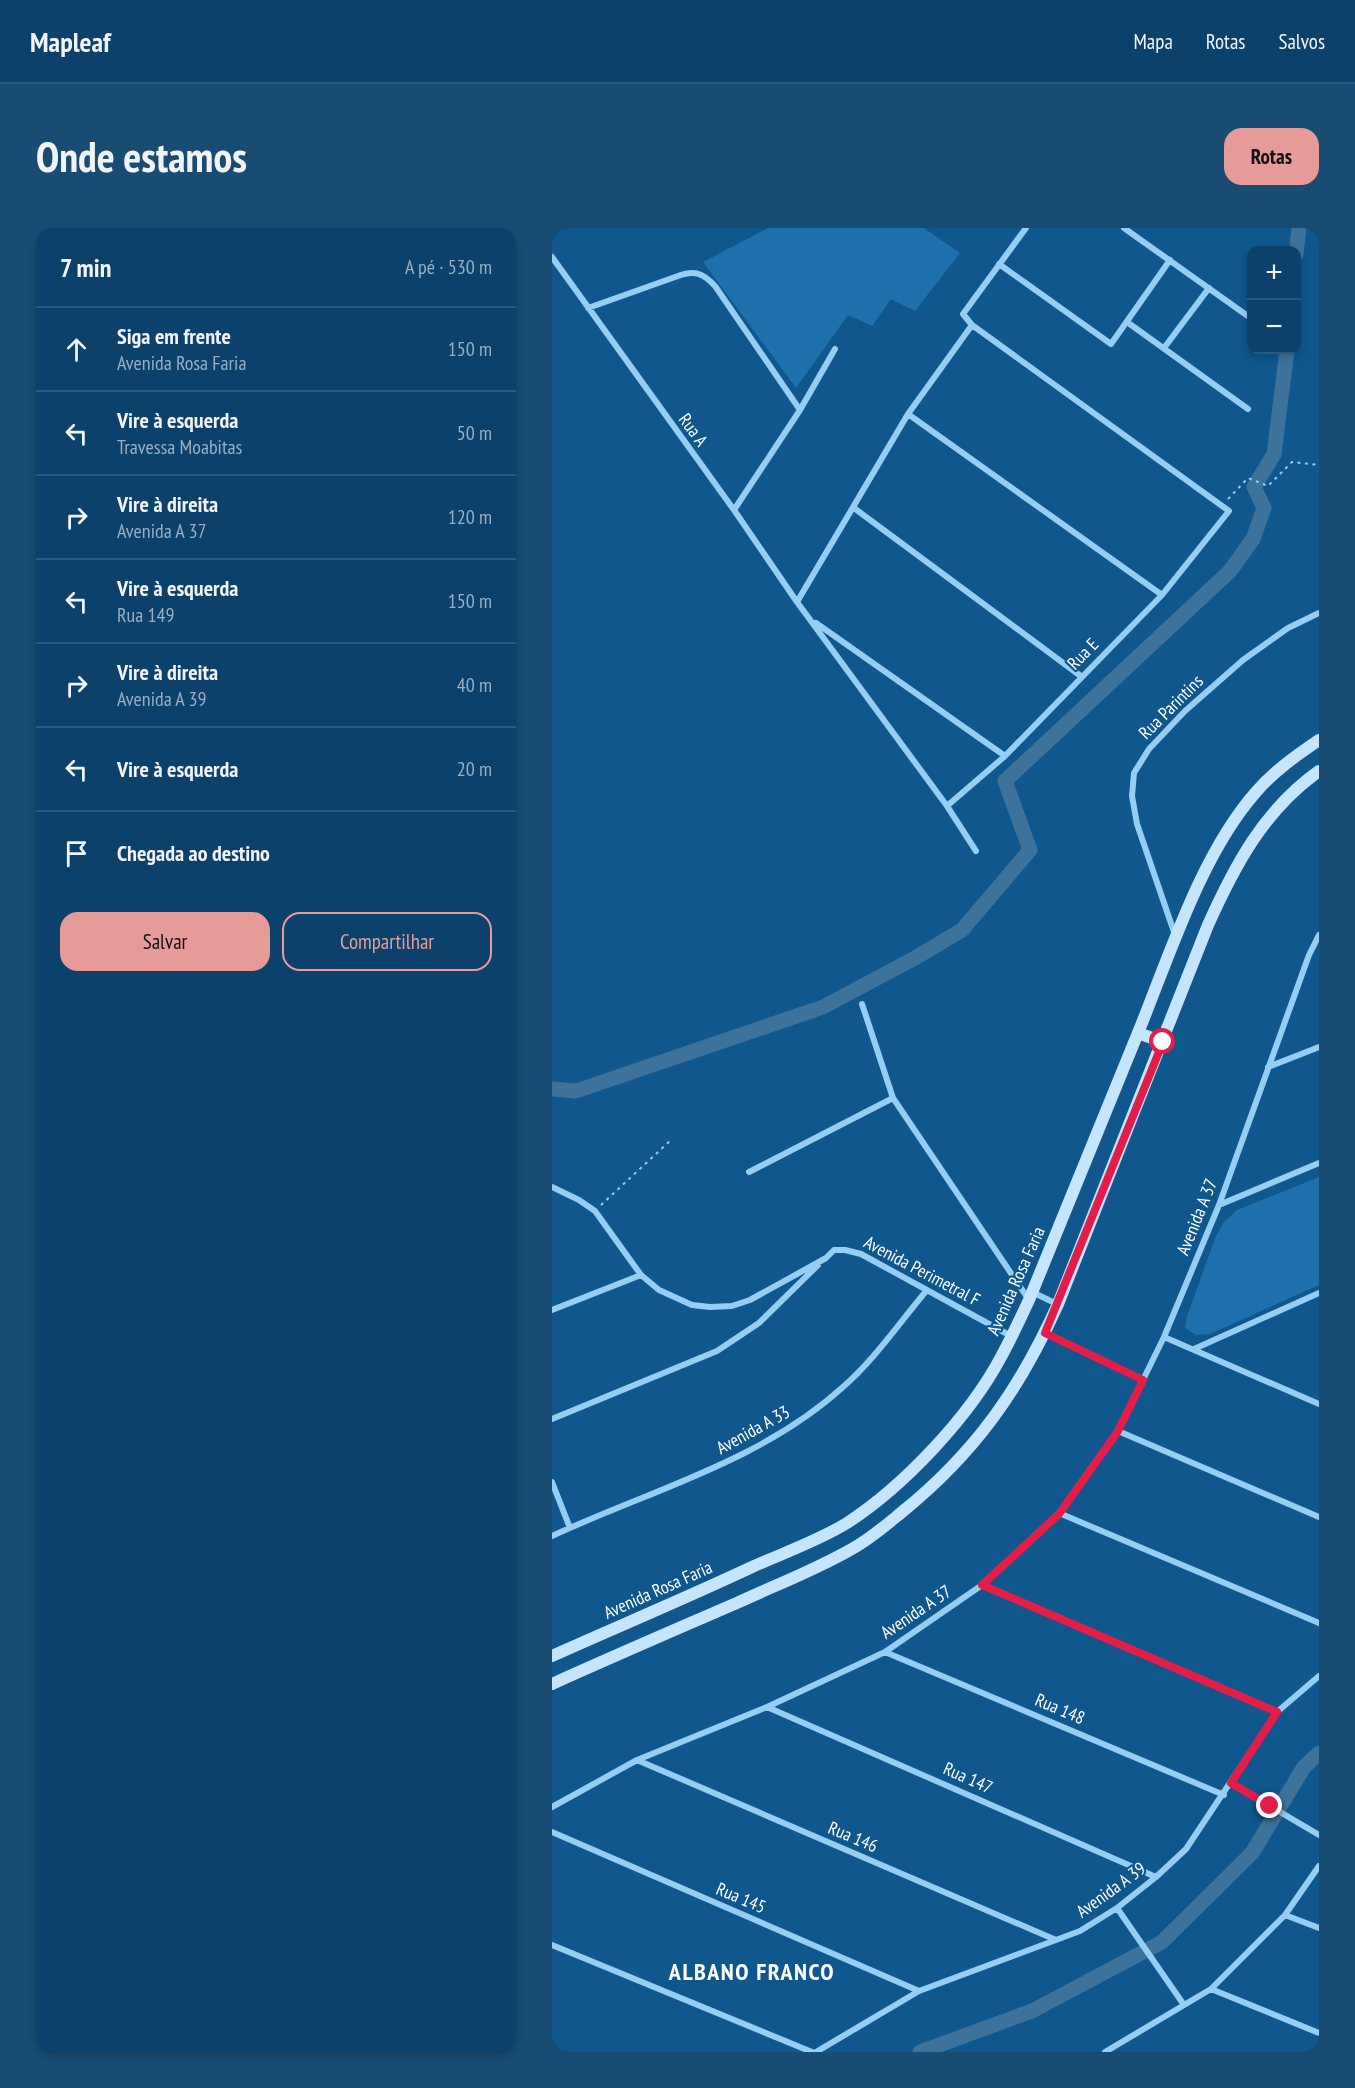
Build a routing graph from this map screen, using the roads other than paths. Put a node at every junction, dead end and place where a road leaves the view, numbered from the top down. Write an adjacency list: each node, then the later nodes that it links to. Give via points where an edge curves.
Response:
1 (1026, 228): 5 (street)
2 (1124, 228): 4 (street)
3 (552, 257): 7 (street, Rua A)
4 (1170, 260): 6 (street); 9 (street)
5 (999, 264): 9 (street, via 1111,344); 10 (street, via 963,314)
6 (1209, 288): 8 (street); 11 (street)
7 (588, 308): 14 (street, via 687,273 700,273 715,286); 17 (street, Rua A)
8 (1247, 316)
9 (1127, 322): 11 (street)
10 (972, 325): 15 (street); 18 (street, Rua E, via 1229,511)
11 (1164, 348): 13 (street)
12 (835, 349): 14 (street)
13 (1248, 409)
14 (800, 410): 17 (street)
15 (908, 414): 16 (street); 18 (street)
16 (854, 508): 19 (street); 22 (street)
17 (734, 510): 19 (street, Rua A)
18 (1162, 595): 22 (street, Rua E)
19 (797, 602): 21 (street, Rua A)
20 (1319, 613): 29 (street, Rua Parintins, via 1288,628 1243,660 1185,711 1149,749 1134,773 1132,796 1137,824)
21 (811, 619): 24 (street, Rua A); 26 (street, Rua A)
22 (1082, 677): 24 (street, Rua E)
23 (1319, 740): 29 (street, Avenida Rosa Faria, via 1287,762 1256,791 1229,828 1212,856)
24 (1005, 756): 26 (street, Rua E)
25 (1319, 771): 32 (street, via 1264,824 1230,876)
26 (947, 806): 27 (street, Rua A)
27 (976, 851)
28 (1319, 935): 34 (street, Avenida A 37)
29 (1176, 938): 31 (street, Avenida Rosa Faria)
30 (862, 1004): 35 (street)
31 (1138, 1033): 32 (street); 44 (street, Avenida Rosa Faria)
32 (1163, 1042): 45 (street)
33 (1319, 1047): 34 (street)
34 (1268, 1067): 39 (street, Avenida A 37)
35 (894, 1098): 37 (street); 44 (street)
36 (1319, 1163): 39 (street)
37 (749, 1172)
38 (552, 1188): 41 (street, Avenida Perimetral F, via 595,1211)
39 (1219, 1204): 49 (street, Avenida A 37)
40 (825, 1258): 41 (street, Avenida Perimetral F, via 732,1306 692,1305 659,1290); 42 (street, Avenida Perimetral F, via 834,1250 861,1254); 53 (street, via 759,1323 717,1351)
41 (640, 1275): 46 (street)
42 (927, 1290): 48 (street, Avenida Perimetral F); 58 (street, Avenida A 33, via 863,1367 802,1420 726,1463)
43 (1318, 1294): 50 (street)
44 (1031, 1296): 45 (street); 48 (street, Avenida Rosa Faria)
45 (1058, 1304): 47 (street)
46 (552, 1310)
47 (1045, 1333): 51 (street); 65 (street, via 1019,1382 978,1438 947,1472 880,1530 850,1550 782,1583)
48 (1012, 1336): 63 (street, Avenida Rosa Faria, via 982,1388 954,1424 920,1462 854,1518 796,1548)
49 (1164, 1337): 50 (street); 51 (street, Avenida A 37)
50 (1194, 1349): 52 (street)
51 (1143, 1380): 54 (street, Avenida A 37)
52 (1319, 1404)
53 (552, 1419)
54 (1118, 1431): 56 (street, Avenida A 37); 57 (street)
55 (552, 1482): 58 (street)
56 (1059, 1514): 60 (street, Avenida A 37); 61 (street)
57 (1319, 1517)
58 (570, 1528): 59 (street, Avenida A 33)
59 (552, 1536)
60 (982, 1585): 62 (street, Avenida A 37); 67 (street)
61 (1319, 1623)
62 (885, 1652): 66 (street, Avenida A 37); 70 (street, Rua 148)
63 (552, 1656)
64 (1319, 1676): 67 (street, Avenida A 39)
65 (552, 1684)
66 (768, 1707): 68 (street, Avenida A 37); 75 (street, Rua 147)
67 (1277, 1712): 69 (street, Avenida A 39)
68 (637, 1760): 71 (street, Avenida A 37); 79 (street, Rua 146)
69 (1231, 1783): 70 (street, Avenida A 39); 73 (street)
70 (1224, 1795): 75 (street, Avenida A 39, via 1186,1849)
71 (552, 1807)
72 (552, 1832): 82 (street, Rua 145)
73 (1319, 1835)
74 (1319, 1866): 77 (street)
75 (1156, 1877): 76 (street, Avenida A 39)
76 (1117, 1908): 79 (street, Avenida A 39, via 1080,1931); 83 (street)
77 (1285, 1915): 78 (street); 81 (street)
78 (1319, 1928)
79 (1056, 1940): 82 (street, Avenida A 39)
80 (552, 1945): 85 (street)
81 (1211, 1989): 83 (street); 84 (street)
82 (919, 1991): 85 (street, Avenida A 39)
83 (1184, 2005): 86 (street)
84 (1319, 2032)
85 (814, 2052)
86 (1105, 2052)

